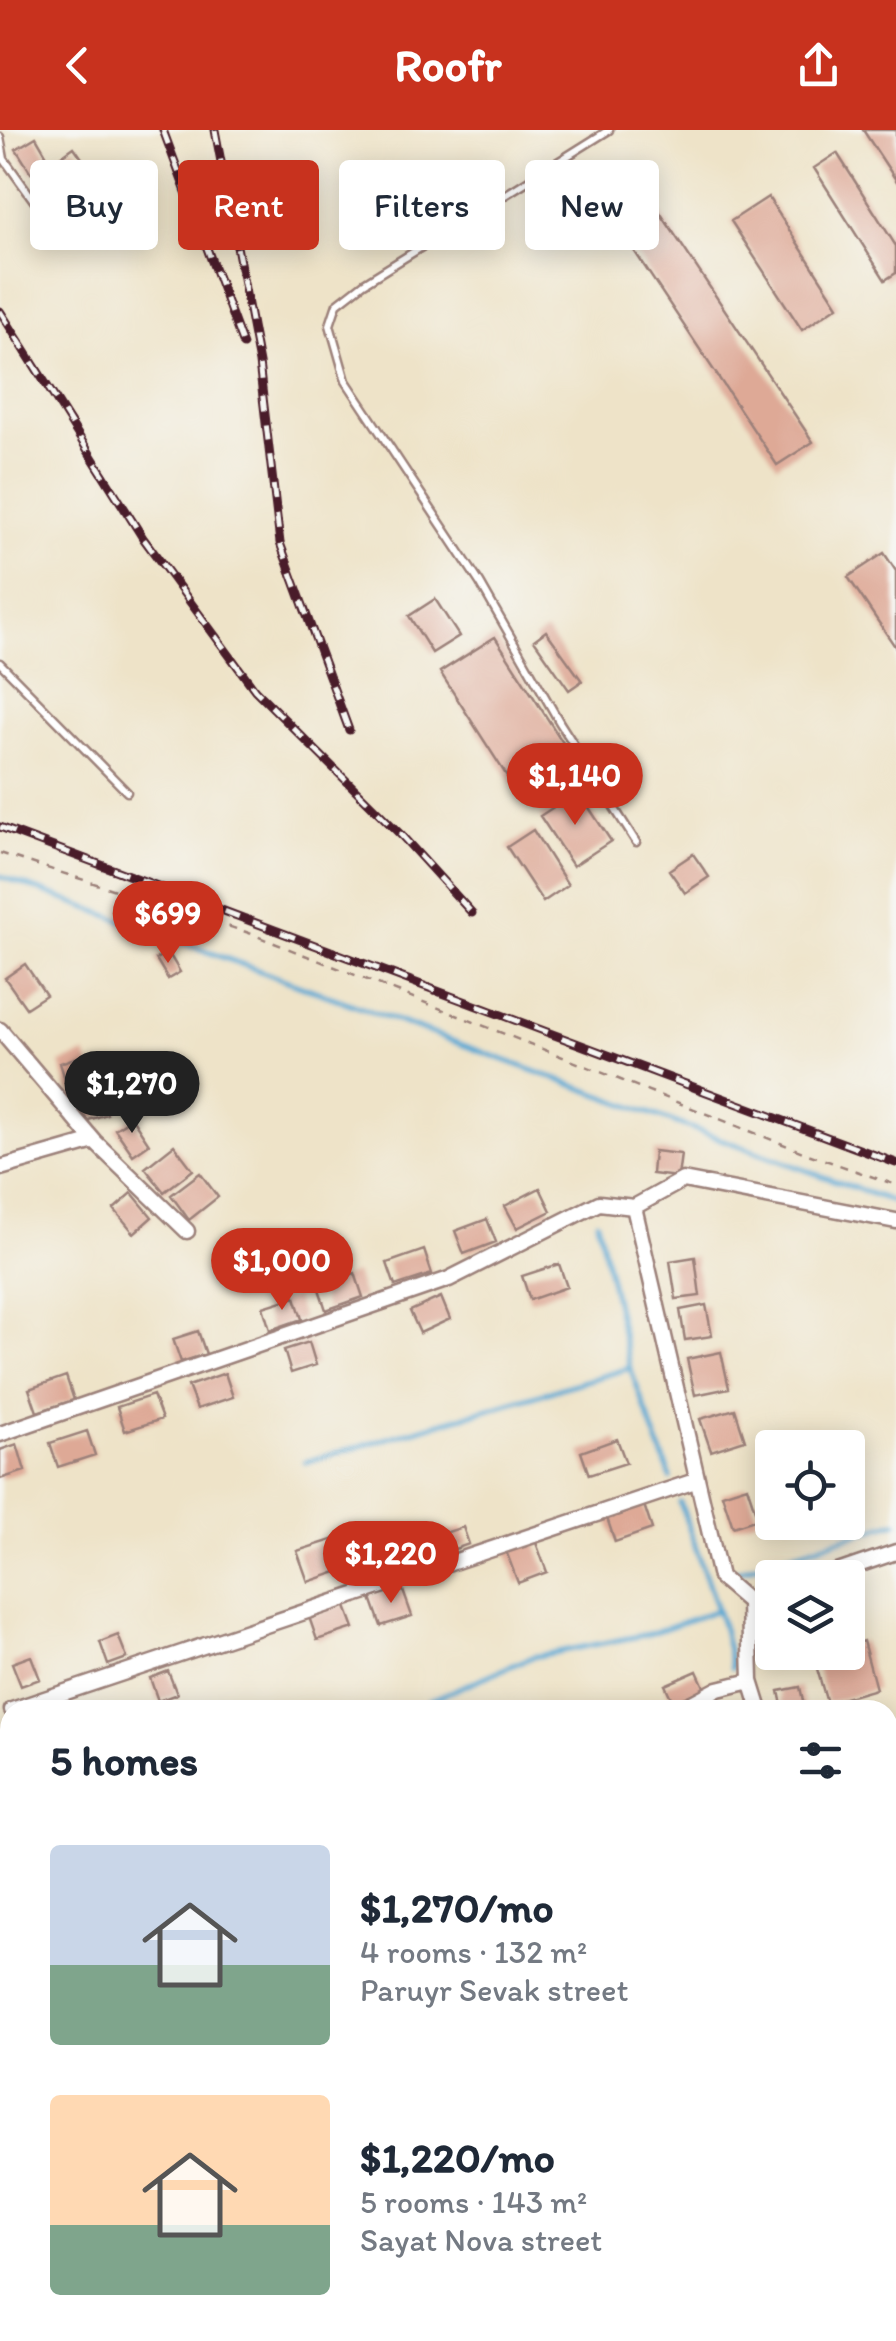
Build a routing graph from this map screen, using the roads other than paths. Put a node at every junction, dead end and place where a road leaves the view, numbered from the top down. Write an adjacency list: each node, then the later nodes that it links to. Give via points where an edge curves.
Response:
1 (608, 130): 6 (lane, via 364,283 338,304 330,325 346,381 480,583)
2 (0, 137): 3 (lane, via 4,158)
3 (30, 195)
4 (0, 663): 5 (lane)
5 (127, 792)
6 (636, 842)
7 (0, 1030): 8 (street)
8 (94, 1140): 9 (street); 12 (street)
9 (0, 1168)
10 (634, 1207): 11 (street, via 683,1180); 13 (street, via 600,1203 448,1280); 14 (street)
11 (896, 1221)
12 (187, 1231)
13 (0, 1434)
14 (695, 1481): 18 (street, via 720,1577); 20 (street)
15 (896, 1552): 16 (street)
16 (865, 1563)
17 (755, 1600): 18 (street)
18 (749, 1602): 19 (street)
19 (751, 1682): 21 (street); 22 (street)
20 (41, 1700)
21 (698, 1700)
22 (757, 1700)

